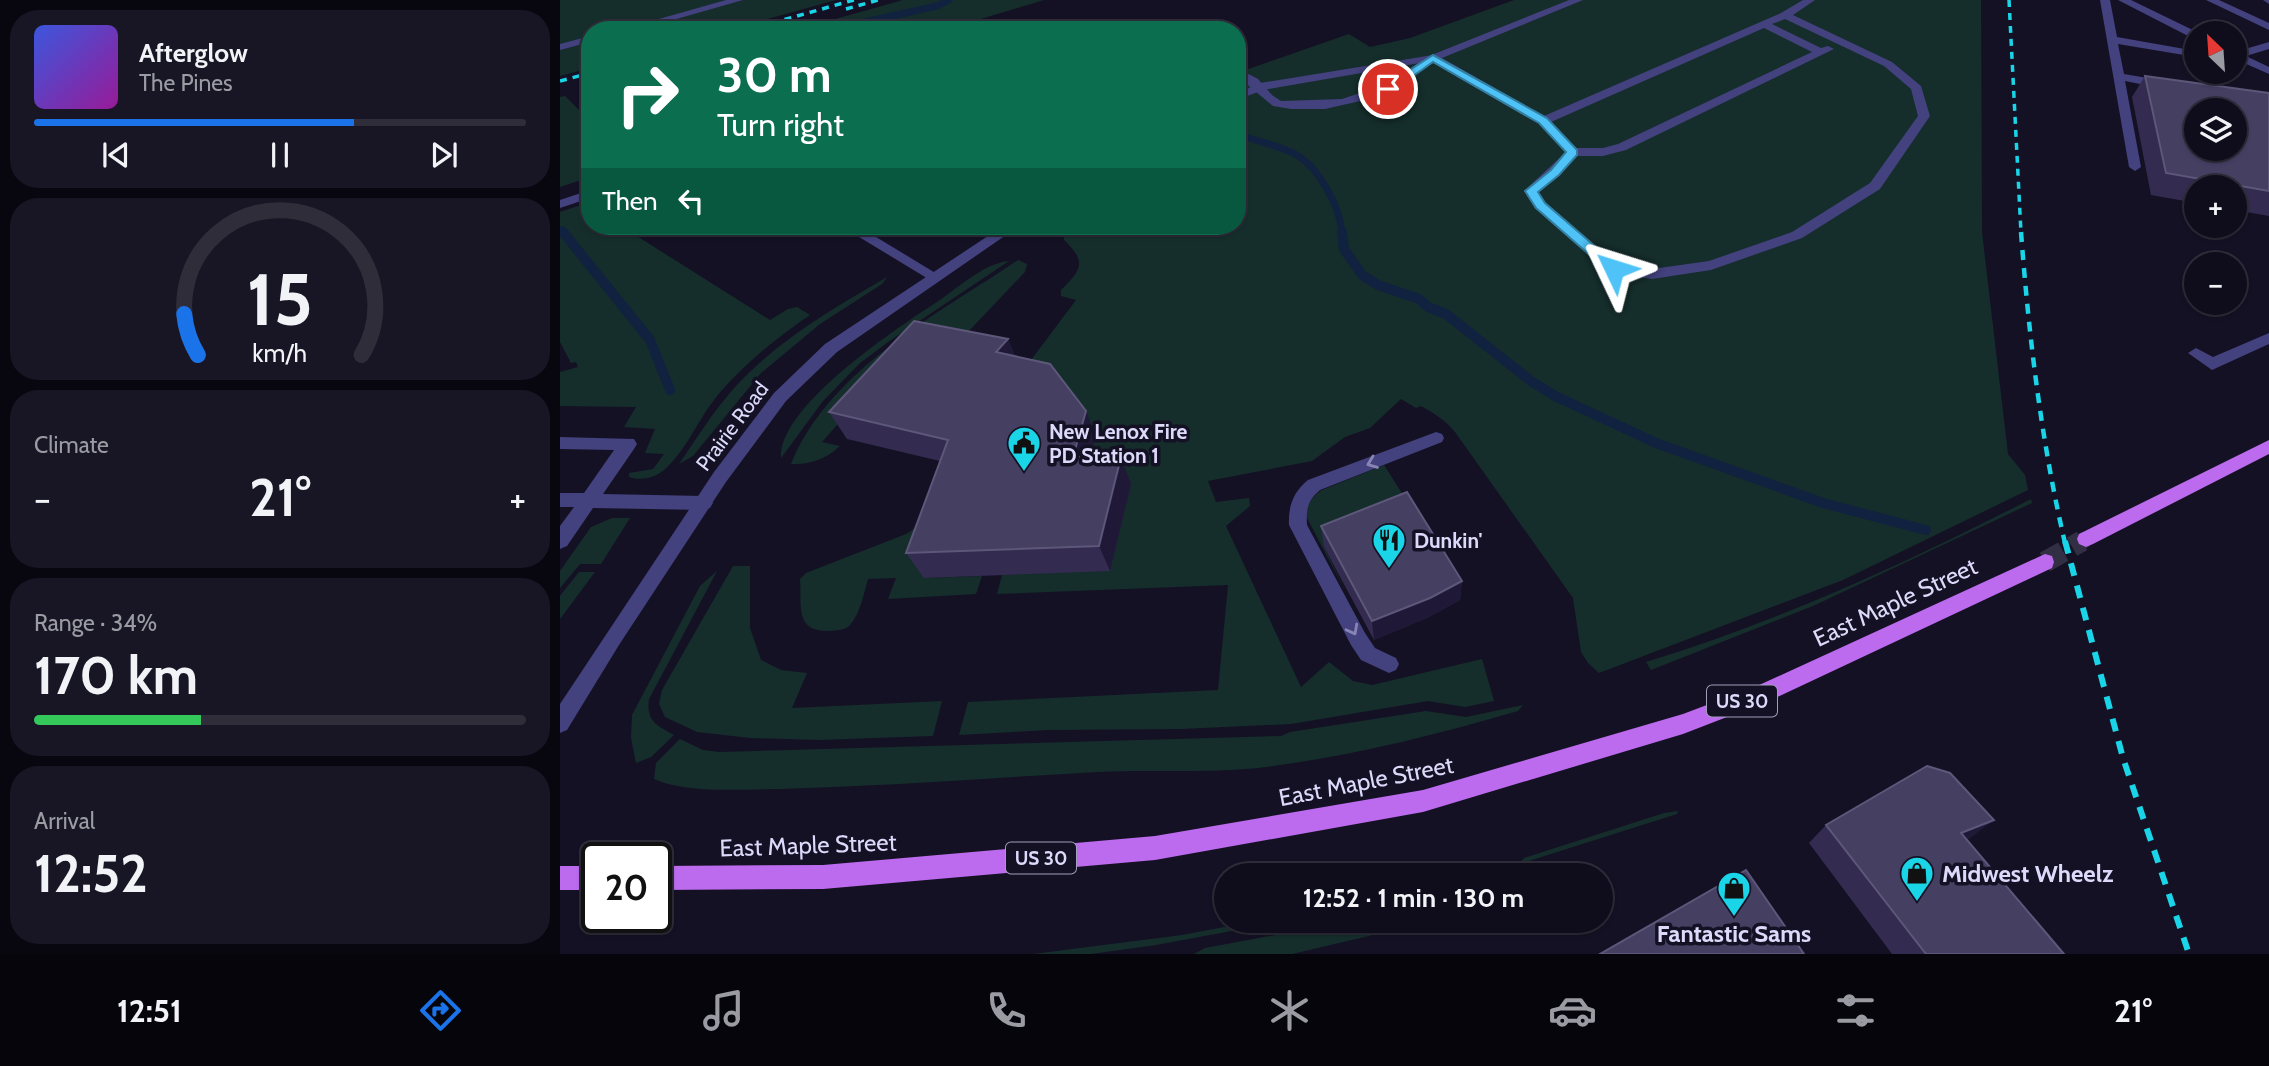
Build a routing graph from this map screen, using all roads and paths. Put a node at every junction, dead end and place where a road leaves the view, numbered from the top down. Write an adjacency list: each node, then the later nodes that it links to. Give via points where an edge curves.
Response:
1 (738, 0): 9 (street)
2 (1578, 0): 21 (street)
3 (1780, 0): 8 (street)
4 (1810, 0): 8 (street)
5 (2105, 0): 13 (street)
6 (2123, 0): 12 (street)
7 (2211, 0): 11 (street)
8 (1790, 11): 10 (street); 15 (street)
9 (659, 21)
10 (1763, 24): 19 (street); 29 (street)
11 (2269, 27)
12 (2184, 30)
13 (2114, 40): 20 (street); 25 (street)
14 (581, 41): 17 (street)
15 (1841, 43): 19 (street); 30 (street, via 1888,64 1917,88 1924,116 1875,186 1797,235 1711,265 1652,274 1614,269 1540,205 1531,191)
16 (2269, 44): 18 (street)
17 (560, 47)
18 (2247, 51)
19 (1822, 52): 30 (street, via 1622,147)
20 (2184, 52)
21 (1433, 58): 26 (street); 26 (street, via 1401,82 1347,103 1285,106 1269,99); 29 (street)
22 (2247, 61): 23 (street)
23 (2269, 71)
24 (1246, 77): 26 (street)
25 (2120, 77): 27 (street); 31 (street)
26 (1260, 87): 28 (street)
27 (2174, 87)
28 (1246, 93)
29 (1543, 121): 30 (street)
30 (1573, 152)
31 (2135, 167)
32 (581, 197): 33 (street)
33 (560, 204)
34 (863, 235): 36 (street)
35 (998, 235): 36 (street, Prairie Road)
36 (935, 277): 44 (street, Prairie Road, via 809,368 760,422)
37 (2269, 338): 38 (street, via 2211,364)
38 (2196, 353)
39 (1436, 438): 48 (street, one-way to 48, via 1314,485 1301,496 1298,506 1298,525 1358,639 1368,654)
40 (560, 443): 42 (street, via 628,444)
41 (2269, 446): 45 (main road)
42 (589, 499): 43 (street); 44 (street); 46 (street)
43 (560, 500)
44 (704, 503): 49 (street, Prairie Road)
45 (2086, 539)
46 (560, 541)
47 (2045, 562): 52 (main road, East Maple Street / US 30, via 1764,693 1683,724 1423,802 1155,848 823,877)
48 (1389, 664)
49 (560, 723)
50 (560, 878): 51 (main road)
51 (581, 878)
52 (672, 878)

